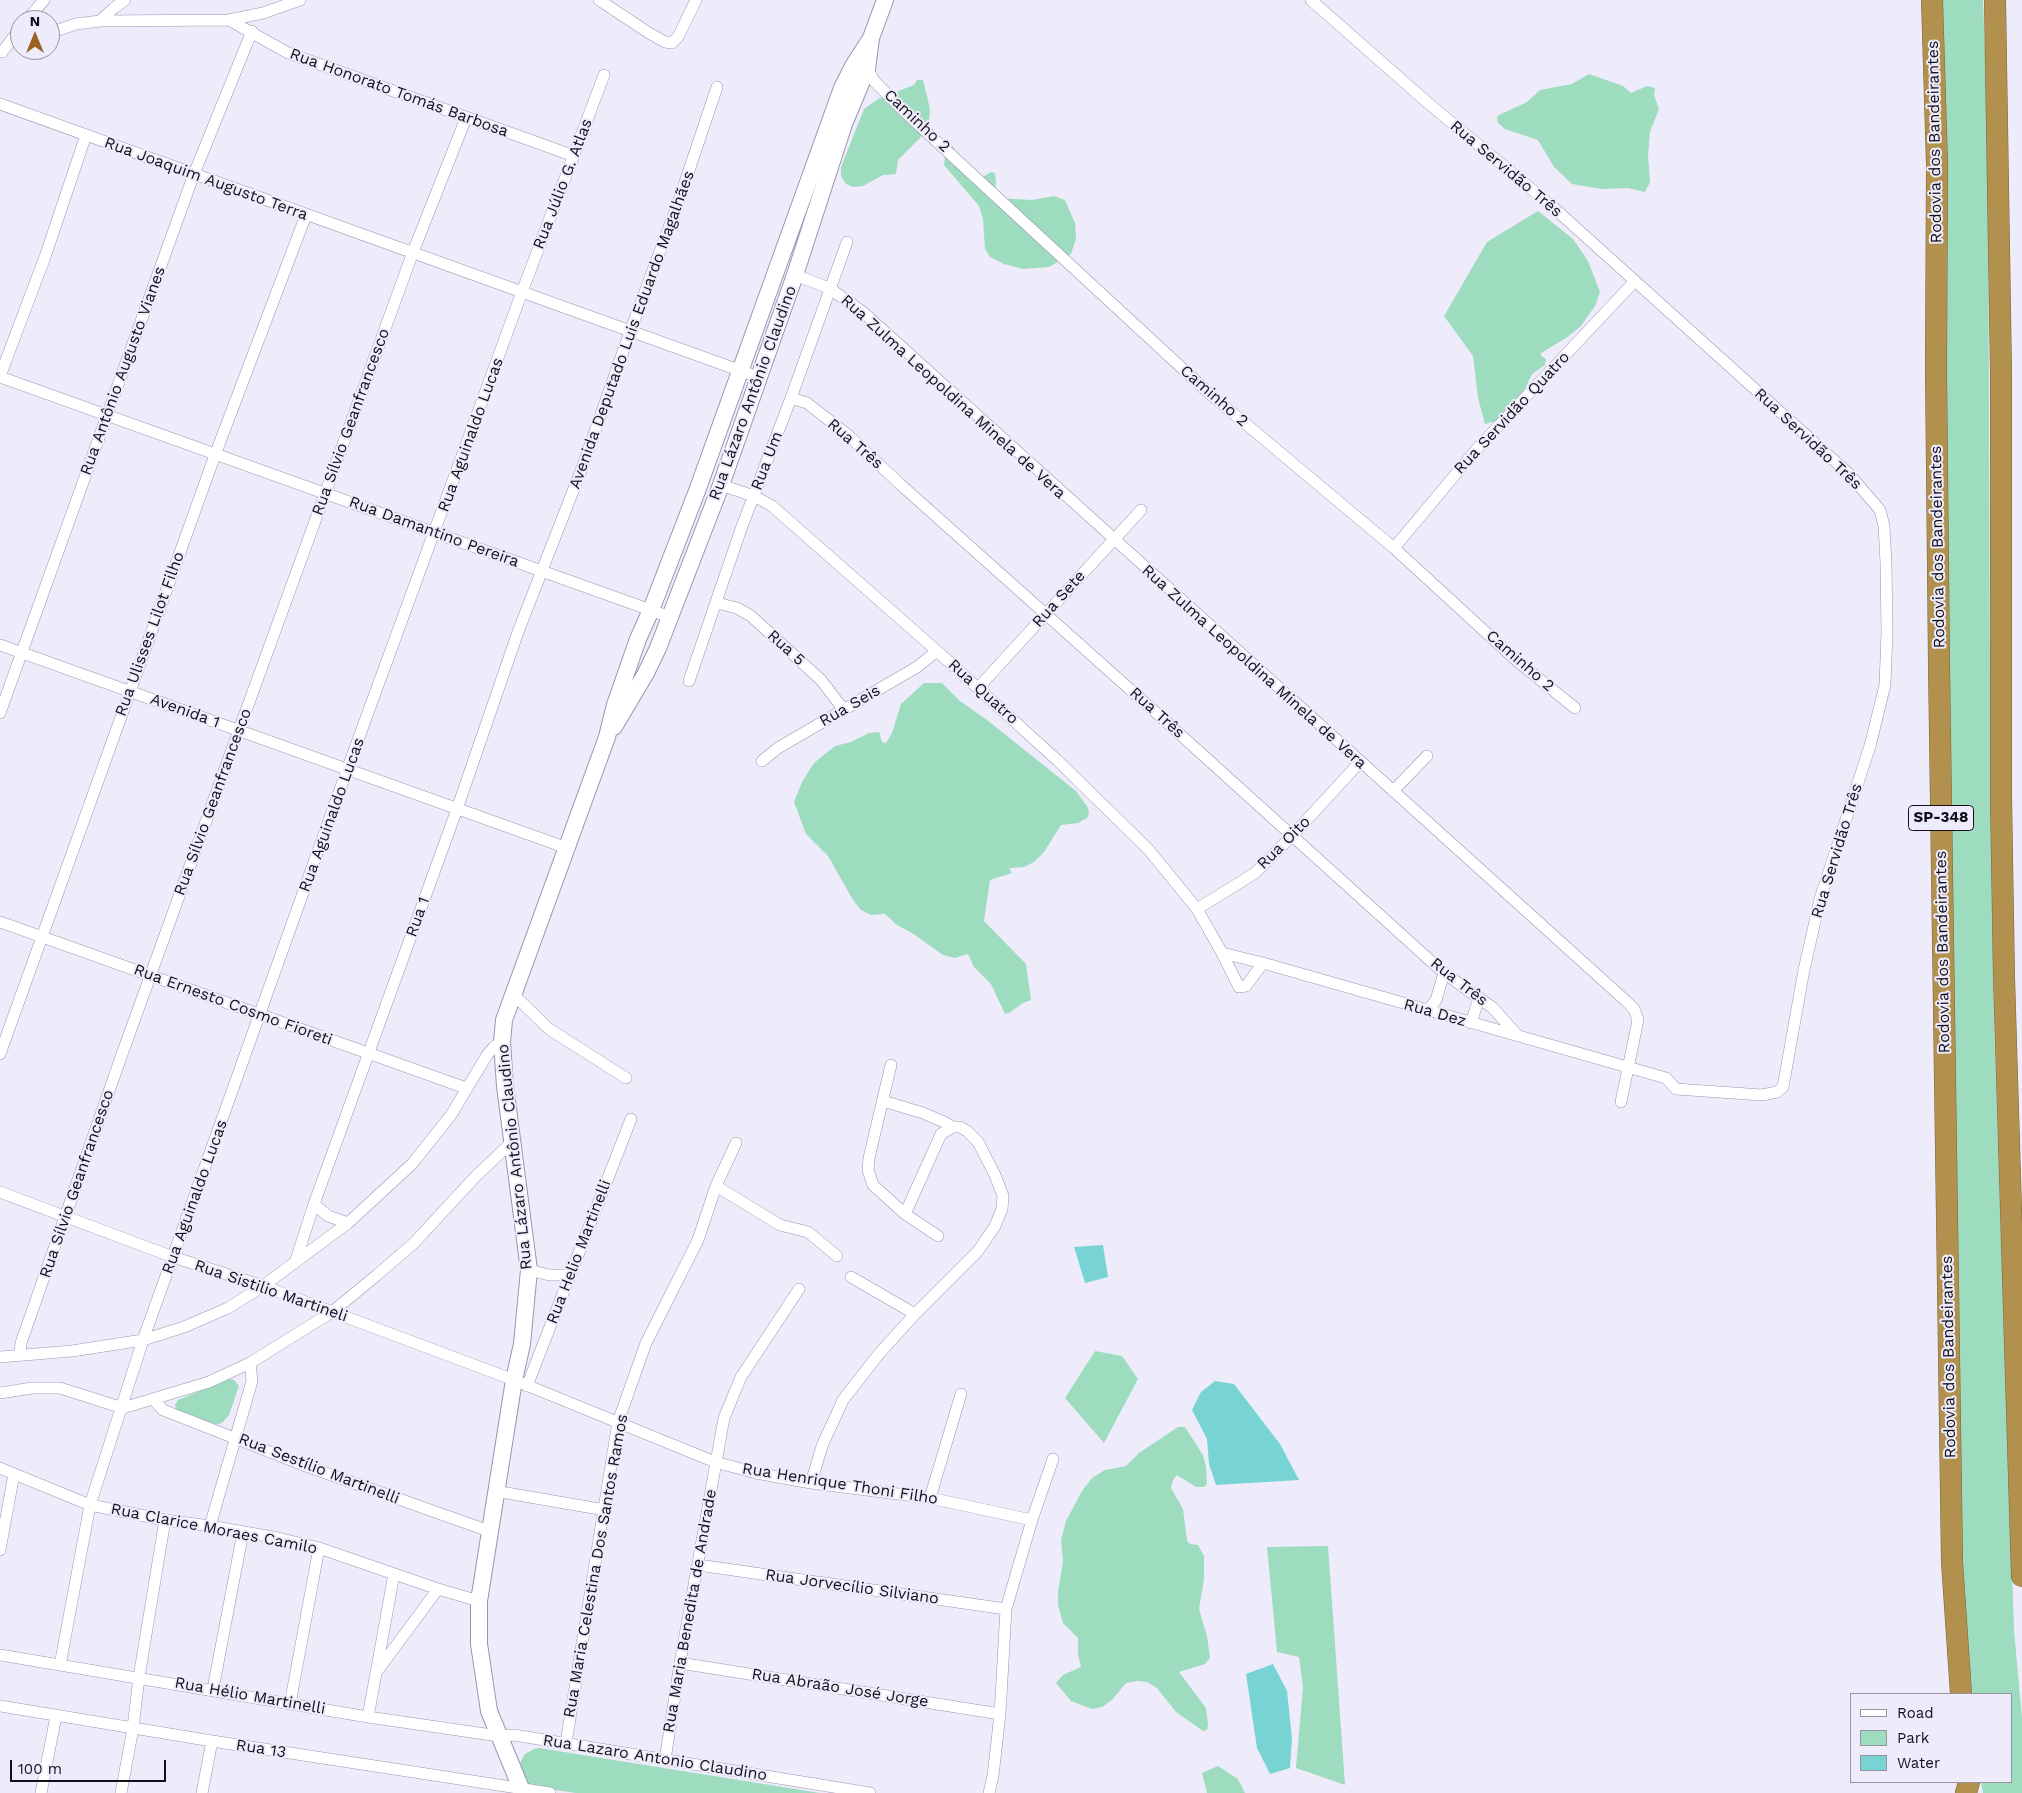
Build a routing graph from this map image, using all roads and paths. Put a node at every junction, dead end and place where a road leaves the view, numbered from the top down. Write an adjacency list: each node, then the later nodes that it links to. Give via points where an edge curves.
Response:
1 (44, 0): 10 (street)
2 (125, 0): 12 (street)
3 (300, 0): 11 (street)
4 (599, 0): 5 (street, via 665,42 672,43)
5 (696, 0)
6 (885, 0): 15 (main road, Rua Lázaro Antônio Claudino)
7 (1311, 0): 30 (street, Rua Servidão Três, via 1529,186)
8 (1932, 0): 154 (highway, Rodovia dos Bandeirantes / SP-348, via 1937,165 1938,616 1952,1532)
9 (1995, 0): 144 (highway, via 2003,949)
10 (36, 10)
11 (229, 20): 12 (street); 14 (street, Rua Honorato Tomás Barbosa)
12 (100, 21): 13 (street)
13 (60, 30)
14 (252, 31): 22 (street, Rua Honorato Tomás Barbosa, via 288,53); 25 (street, Rua Antônio Augusto Vianes)
15 (872, 38): 18 (main road, Rua Lázaro Antônio Claudino); 34 (main road, Rua Lázaro Antônio Claudino, via 842,88)
16 (10, 42): 17 (street)
17 (1, 53)
18 (867, 69): 29 (main road, Rua Lázaro Antônio Claudino, via 844,124); 46 (street, Caminho 2, via 908,115 1210,394)
19 (604, 75): 24 (street, Rua Júlio G. Atlas)
20 (718, 87): 33 (street, Avenida Deputado Luis Eduardo Magalhães)
21 (0, 104): 23 (street, Rua Joaquim Augusto Terra)
22 (466, 118): 24 (street, Rua Honorato Tomás Barbosa); 28 (street, Rua Sílvio Geanfrancesco)
23 (86, 135): 25 (street, Rua Joaquim Augusto Terra); 35 (street)
24 (574, 156): 32 (street, Rua Júlio G. Atlas)
25 (194, 174): 26 (street, Rua Joaquim Augusto Terra); 38 (street, Rua Antônio Augusto Vianes)
26 (306, 215): 28 (street, Rua Joaquim Augusto Terra); 39 (street, Rua Ulisses Lilot Filho)
27 (847, 242): 31 (street, Rua Um)
28 (412, 252): 32 (street); 41 (street, Rua Sílvio Geanfrancesco)
29 (795, 275): 31 (street, Rua Zulma Leopoldina Minela de Vera); 36 (main road, Rua Lázaro Antônio Claudino)
30 (1635, 282): 46 (street, Rua Servidão Quatro, via 1475,451); 90 (street, Rua Servidão Três, via 1848,473 1880,510 1884,526 1886,685 1870,746 1820,899)
31 (829, 288): 37 (street, Rua Um); 45 (street, Rua Zulma Leopoldina Minela de Vera, via 864,313)
32 (522, 292): 33 (street); 44 (street, Rua Aguinaldo Lucas)
33 (630, 332): 34 (street); 47 (street, Avenida Deputado Luis Eduardo Magalhães)
34 (739, 370): 36 (street); 49 (main road, Rua Lázaro Antônio Claudino)
35 (0, 377): 38 (street, Rua Damantino Pereira)
36 (758, 377): 40 (main road, Rua Lázaro Antônio Claudino)
37 (791, 398): 42 (street, Rua Um); 50 (street, Rua Três, via 807,403 848,435)
38 (108, 417): 39 (street, Rua Damantino Pereira); 54 (street, Rua Antônio Augusto Vianes)
39 (215, 455): 41 (street, Rua Damantino Pereira); 57 (street, Rua Ulisses Lilot Filho)
40 (721, 485): 42 (street, Rua Quatro); 51 (main road, Rua Lázaro Antônio Claudino)
41 (326, 493): 44 (street, Rua Damantino Pereira); 61 (street, Rua Sílvio Geanfrancesco)
42 (754, 496): 48 (street, Rua Um); 53 (street, Rua Quatro, via 772,506)
43 (1141, 510): 45 (street, Rua Sete)
44 (435, 533): 47 (street, Rua Damantino Pereira); 66 (street, Rua Aguinaldo Lucas)
45 (1113, 540): 50 (street, Rua Sete); 65 (street, Rua Zulma Leopoldina Minela de Vera)
46 (1394, 548): 58 (street, Caminho 2, via 1517,661)
47 (543, 572): 49 (street, Rua Damantino Pereira); 68 (street, Rua 1, via 518,632)
48 (717, 603): 55 (street, Rua Um); 59 (street, Rua 5, via 751,616 821,680)
49 (651, 610): 51 (street, Rua Damantino Pereira); 62 (main road, Rua Lázaro Antônio Claudino, via 629,664)
50 (1045, 614): 56 (street, Rua Sete); 69 (street, Rua Três)
51 (670, 617): 62 (main road, Rua Lázaro Antônio Claudino, via 646,673)
52 (0, 645): 54 (street, Avenida 1)
53 (937, 650): 56 (street, Rua Quatro); 59 (street, Rua Seis, via 917,667)
54 (22, 653): 57 (street, Avenida 1); 60 (street, Rua Antônio Augusto Vianes)
55 (689, 681)
56 (978, 688): 71 (street, Rua Quatro, via 1118,817)
57 (130, 691): 61 (street, Avenida 1); 73 (street, Rua Ulisses Lilot Filho)
58 (1575, 708)
59 (844, 710): 64 (street, Rua Seis, via 778,748)
60 (0, 713)
61 (239, 730): 66 (street, Avenida 1); 77 (street, Rua Sílvio Geanfrancesco)
62 (607, 737): 70 (main road, Rua Lázaro Antônio Claudino)
63 (1427, 756): 67 (street)
64 (762, 761)
65 (1360, 762): 67 (street, Rua Zulma Leopoldina Minela de Vera); 69 (street, Rua Oito)
66 (348, 770): 68 (street, Avenida 1); 81 (street, Rua Aguinaldo Lucas)
67 (1393, 791): 88 (street, Rua Zulma Leopoldina Minela de Vera, via 1634,1009 1638,1020)
68 (457, 809): 70 (street, Avenida 1); 86 (street, Rua 1)
69 (1292, 836): 71 (street, Rua Oito, via 1255,872); 76 (street, Rua Três)
70 (566, 848): 78 (main road, Rua Lázaro Antônio Claudino)
71 (1197, 909): 74 (street, Rua Quatro)
72 (0, 922): 73 (street, Rua Ernesto Cosmo Fioreti)
73 (43, 937): 77 (street, Rua Ernesto Cosmo Fioreti); 85 (street, Rua Ulisses Lilot Filho)
74 (1222, 953): 75 (street, Rua Dez); 75 (street, via 1239,987 1246,986)
75 (1263, 963): 80 (street, Rua Dez)
76 (1444, 972): 79 (street, Rua Três); 80 (street, via 1436,1000)
77 (151, 976): 81 (street, Rua Ernesto Cosmo Fioreti); 102 (street, Rua Sílvio Geanfrancesco)
78 (512, 993): 84 (main road, Rua Lázaro Antônio Claudino); 89 (street, via 549,1030)
79 (1479, 998): 82 (street); 83 (street, Rua Três)
80 (1428, 1010): 82 (street, Rua Dez)
81 (260, 1014): 86 (street, Rua Ernesto Cosmo Fioreti); 106 (street, Rua Aguinaldo Lucas)
82 (1471, 1023): 83 (street, Rua Dez)
83 (1518, 1036): 88 (street, Rua Dez)
84 (502, 1042): 91 (street, via 487,1055); 96 (main road, Rua Lázaro Antônio Claudino)
85 (0, 1054)
86 (368, 1054): 91 (street, Rua Ernesto Cosmo Fioreti); 100 (street, Rua 1)
87 (891, 1065): 92 (street)
88 (1628, 1068): 90 (street, Rua Dez, via 1666,1078 1676,1089 1762,1095 1778,1092); 93 (street, Rua Zulma Leopoldina Minela de Vera)
89 (626, 1078)
90 (1783, 1087)
91 (466, 1088): 103 (street, via 451,1115 412,1164)
92 (882, 1101): 95 (street, via 923,1113); 101 (street, via 868,1170 873,1185)
93 (1621, 1102)
94 (632, 1119): 109 (street, Rua Helio Martinelli)
95 (952, 1127): 101 (street, via 941,1134); 114 (street, via 967,1130 978,1142 996,1175 1003,1196 1002,1209 978,1251)
96 (513, 1140): 108 (main road, Rua Lázaro Antônio Claudino); 113 (street, via 414,1243)
97 (736, 1144): 98 (street, Rua Maria Celestina Dos Santos Ramos)
98 (716, 1186): 105 (street, via 780,1225 808,1232); 124 (street, Rua Maria Celestina Dos Santos Ramos, via 698,1240 646,1343)
99 (0, 1192): 102 (street, Rua Sistilio Martineli)
100 (314, 1204): 103 (street, via 328,1216); 107 (street, Rua 1)
101 (905, 1214): 104 (street)
102 (67, 1216): 106 (street, Rua Sistilio Martineli); 116 (street, Rua Sílvio Geanfrancesco, via 21,1343)
103 (348, 1223): 107 (street)
104 (938, 1236)
105 (837, 1256)
106 (173, 1257): 111 (street, Rua Sistilio Martineli); 115 (street, Rua Aguinaldo Lucas)
107 (295, 1263): 111 (street)
108 (529, 1270): 109 (street); 119 (main road, Rua Lázaro Antônio Claudino)
109 (569, 1275): 119 (street, Rua Helio Martinelli)
110 (851, 1277): 114 (street)
111 (263, 1286): 113 (street, Rua Sistilio Martineli); 115 (street, via 228,1308)
112 (799, 1289): 127 (street, Rua Maria Benedita de Andrade, via 741,1377 724,1418)
113 (332, 1312): 118 (street); 119 (street, Rua Sistilio Martineli)
114 (915, 1314): 130 (street, via 843,1400 822,1446)
115 (143, 1340): 116 (street, via 72,1351); 123 (street)
116 (20, 1354): 117 (street)
117 (0, 1357)
118 (250, 1363): 122 (street, via 209,1382); 125 (street, via 252,1381)
119 (521, 1383): 124 (street, Rua Henrique Thoni Filho); 131 (main road, Rua Lázaro Antônio Claudino)
120 (0, 1393): 123 (street, via 60,1388)
121 (961, 1394): 132 (street)
122 (153, 1399): 123 (street); 125 (street, Rua Sestílio Martinelli, via 163,1410)
123 (122, 1408): 133 (street)
124 (618, 1422): 127 (street, Rua Henrique Thoni Filho); 134 (street, Rua Maria Celestina Dos Santos Ramos)
125 (235, 1437): 137 (street); 138 (street, Rua Sestílio Martinelli, via 303,1465)
126 (1053, 1458): 136 (street)
127 (715, 1462): 130 (street, Rua Henrique Thoni Filho); 142 (street, Rua Maria Benedita de Andrade)
128 (0, 1468): 129 (street, Rua Clarice Moraes Camilo)
129 (14, 1474): 133 (street, Rua Clarice Moraes Camilo); 141 (street)
130 (811, 1483): 132 (street, Rua Henrique Thoni Filho)
131 (495, 1491): 134 (street); 138 (main road, Rua Lázaro Antônio Claudino)
132 (930, 1498): 136 (street, Rua Henrique Thoni Filho)
133 (90, 1505): 135 (street, Rua Clarice Moraes Camilo); 150 (street)
134 (605, 1510): 163 (street, Rua Maria Celestina Dos Santos Ramos)
135 (165, 1520): 137 (street, Rua Clarice Moraes Camilo); 152 (street)
136 (1032, 1520): 147 (street)
137 (210, 1526): 139 (street, Rua Clarice Moraes Camilo)
138 (490, 1531): 146 (main road, Rua Lázaro Antônio Claudino)
139 (242, 1532): 140 (street, Rua Clarice Moraes Camilo); 153 (street)
140 (319, 1548): 143 (street, Rua Clarice Moraes Camilo); 155 (street)
141 (0, 1550)
142 (698, 1565): 147 (street, Rua Jorvecílio Silviano); 149 (street, Rua Maria Benedita de Andrade)
143 (394, 1574): 145 (street, Rua Clarice Moraes Camilo); 151 (street)
144 (2022, 1576)
145 (438, 1589): 146 (street, Rua Clarice Moraes Camilo); 151 (street)
146 (479, 1601): 161 (main road, Rua Lázaro Antônio Claudino, via 479,1644 484,1680)
147 (1006, 1609): 157 (street)
148 (0, 1655): 150 (street, Rua Hélio Martinelli)
149 (680, 1662): 157 (street, Rua Abraão José Jorge); 164 (street, Rua Maria Benedita de Andrade)
150 (60, 1665): 152 (street, Rua Hélio Martinelli)
151 (376, 1673): 159 (street)
152 (139, 1677): 153 (street, Rua Hélio Martinelli); 160 (street)
153 (213, 1689): 155 (street, Rua Hélio Martinelli)
154 (1960, 1693)
155 (290, 1704): 159 (street, Rua Hélio Martinelli)
156 (0, 1706): 158 (street, Rua 13)
157 (1000, 1714): 171 (street)
158 (56, 1716): 160 (street, Rua 13); 166 (street)
159 (368, 1716): 161 (street, Rua Hélio Martinelli)
160 (133, 1728): 162 (street, Rua 13); 167 (street)
161 (499, 1736): 163 (street, Rua Lazaro Antonio Claudino, via 514,1734); 165 (main road, Rua Lázaro Antônio Claudino)
162 (212, 1741): 165 (street, Rua 13); 168 (street)
163 (566, 1743): 164 (street, Rua Lazaro Antonio Claudino)
164 (665, 1760): 170 (street, Rua Lazaro Antonio Claudino)
165 (522, 1791): 169 (street, Rua 13)
166 (41, 1793)
167 (121, 1793)
168 (202, 1793)
169 (550, 1793)
170 (870, 1793)
171 (989, 1793)

